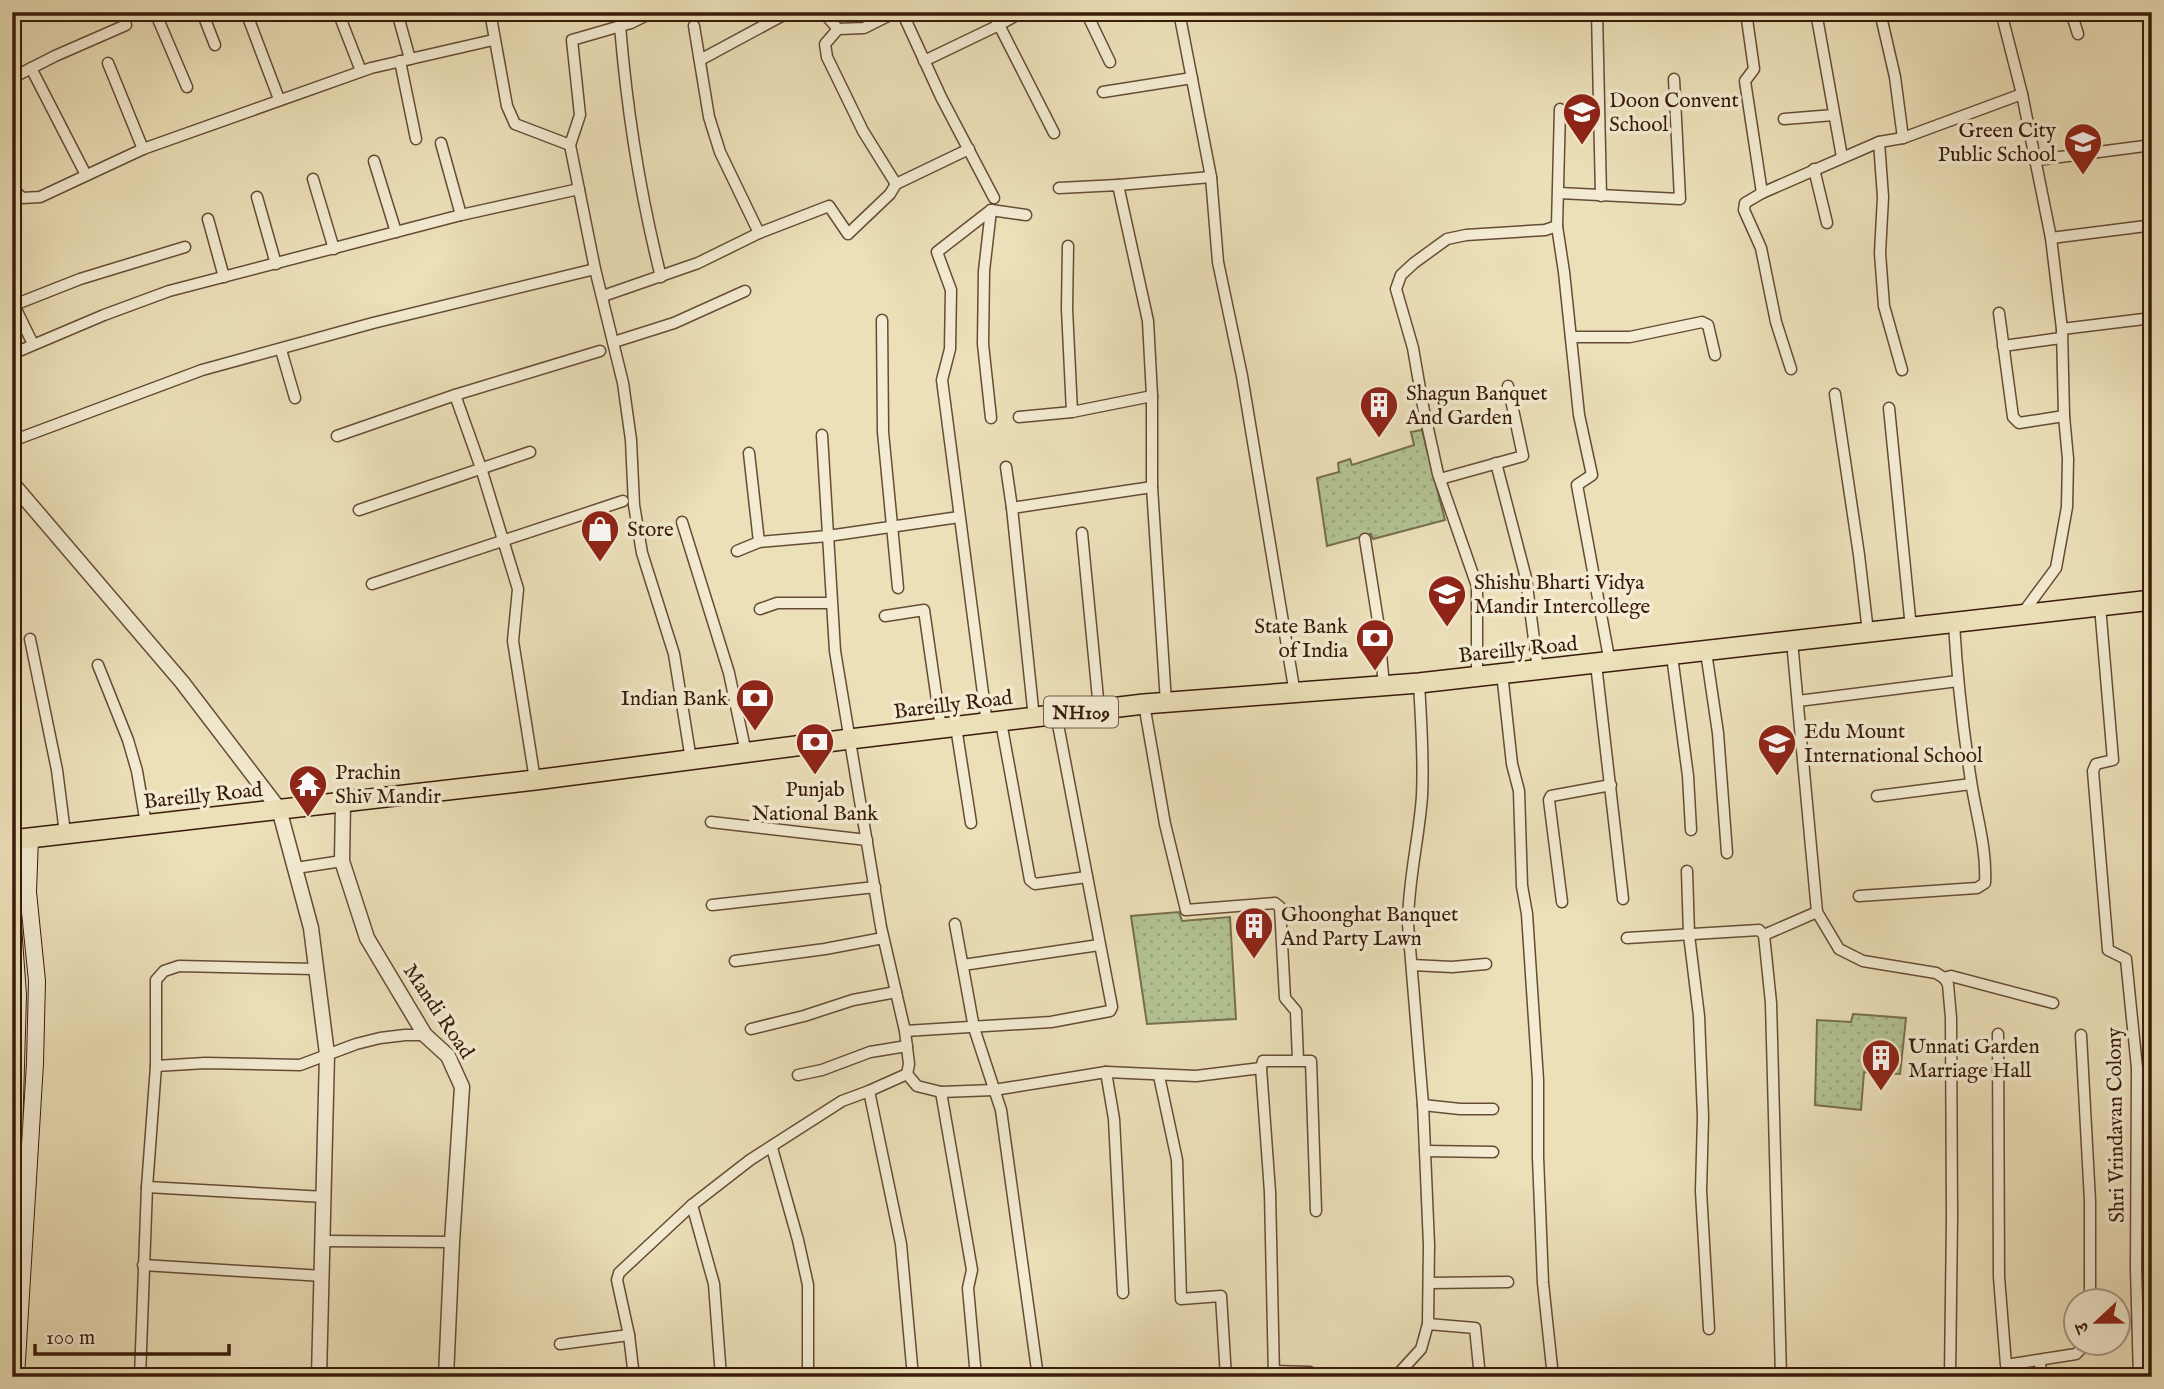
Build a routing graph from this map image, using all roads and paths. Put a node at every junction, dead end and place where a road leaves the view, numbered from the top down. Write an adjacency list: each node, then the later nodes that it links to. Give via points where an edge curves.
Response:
1 (155, 12): 40 (street)
2 (202, 12): 29 (street)
3 (246, 12): 43 (street)
4 (338, 12): 36 (street)
5 (397, 12): 30 (street)
6 (490, 12): 28 (street)
7 (653, 12): 24 (street)
8 (789, 12): 31 (street)
9 (823, 12): 26 (street)
10 (896, 12): 26 (street, via 864,28)
11 (902, 12): 32 (street)
12 (992, 12): 23 (street)
13 (1022, 12): 23 (street)
14 (1086, 12): 33 (street)
15 (1179, 12): 38 (street)
16 (1597, 12): 70 (street)
17 (1746, 12): 69 (street, via 1754,69 1745,81)
18 (1816, 12): 45 (street)
19 (1880, 12): 48 (street)
20 (2001, 12): 42 (street)
21 (2071, 12): 27 (street)
22 (126, 25): 35 (street)
23 (999, 25): 32 (street); 47 (street)
24 (620, 26): 52 (street, via 572,40 580,115); 89 (street, via 627,106)
25 (694, 26): 31 (street)
26 (838, 29): 63 (street, via 825,44 827,57 863,131)
27 (2078, 34)
28 (493, 40): 30 (street); 52 (street, via 515,124)
29 (215, 45)
30 (405, 60): 36 (street); 49 (street)
31 (700, 60): 81 (street, via 720,152)
32 (924, 61): 55 (street)
33 (1110, 62)
34 (108, 63): 54 (street)
35 (32, 68): 37 (street); 60 (street)
36 (361, 71): 43 (street)
37 (12, 78)
38 (1192, 78): 41 (street); 61 (street)
39 (1674, 79): 70 (street, via 1680,199)
40 (187, 87)
41 (1104, 92)
42 (2022, 94): 48 (street); 57 (street)
43 (279, 99): 54 (street)
44 (1560, 108): 68 (street)
45 (1834, 116): 46 (street); 56 (street)
46 (1784, 119)
47 (1054, 133)
48 (1903, 138): 50 (street)
49 (416, 139)
50 (1879, 142): 56 (street); 106 (street, via 1884,306)
51 (441, 143): 74 (street)
52 (570, 145): 67 (street)
53 (2152, 145): 57 (street)
54 (143, 149): 60 (street)
55 (969, 149): 63 (street); 72 (street)
56 (1842, 157): 59 (street)
57 (2037, 160): 82 (street)
58 (374, 161): 80 (street)
59 (1814, 169): 69 (street); 77 (street)
60 (86, 175): 65 (street, via 40,197 22,198)
61 (1211, 177): 64 (street); 163 (street, via 1218,262 1242,376)
62 (313, 179): 85 (street)
63 (896, 184): 81 (street, via 848,234 829,206)
64 (1118, 185): 66 (street); 110 (street, via 1148,321)
65 (12, 187)
66 (1059, 188)
67 (579, 189): 74 (street); 87 (street)
68 (1559, 193): 70 (street); 78 (street)
69 (1762, 193): 105 (street, via 1743,206 1760,248)
70 (1601, 196)
71 (257, 197): 86 (street)
72 (994, 198)
73 (991, 210): 75 (street); 116 (street, via 983,344); 131 (street, via 937,251 951,290 950,349 942,380)
74 (461, 215): 80 (street)
75 (1026, 215)
76 (208, 219): 88 (street)
77 (1827, 223)
78 (1557, 226): 97 (street); 125 (street, via 1447,239 1398,281 1396,289)
79 (2146, 226): 82 (street)
80 (396, 232): 85 (street)
81 (759, 233): 89 (street)
82 (2051, 238): 96 (street)
83 (1068, 246): 113 (street)
84 (185, 247): 92 (street)
85 (334, 250): 86 (street)
86 (276, 264): 88 (street)
87 (595, 269): 91 (street); 101 (street)
88 (224, 277): 99 (street, via 156,296)
89 (661, 277): 91 (street)
90 (745, 292): 98 (street, via 674,323)
91 (603, 296): 98 (street)
92 (13, 303): 99 (street)
93 (1999, 313): 100 (street)
94 (2152, 318): 96 (street)
95 (881, 320): 133 (street)
96 (2062, 333): 100 (street); 114 (street)
97 (1571, 337): 104 (street, via 1630,337 1702,322); 155 (street, via 1578,415 1592,475 1577,485)
98 (614, 342): 174 (street, via 631,440 642,553 674,654)
99 (33, 344): 103 (street)
100 (2003, 346): 114 (street, via 2012,417 2019,423)
101 (281, 350): 111 (street); 119 (street, via 157,385)
102 (600, 351): 109 (street)
103 (12, 354)
104 (1716, 355)
105 (1791, 369)
106 (1902, 370)
107 (1508, 386): 122 (street, via 1523,456)
108 (1835, 394): 150 (street)
109 (455, 395): 118 (street); 124 (street)
110 (1152, 397): 113 (street); 127 (street)
111 (295, 398)
112 (1889, 408): 149 (street)
113 (1072, 412): 115 (street)
114 (2064, 416): 147 (street, via 2067,507 2056,568)
115 (1019, 417)
116 (991, 418)
117 (822, 435): 135 (street)
118 (337, 436)
119 (12, 440)
120 (530, 452): 124 (street)
121 (749, 453): 138 (street)
122 (1496, 463): 125 (street); 157 (street, via 1526,578)
123 (1006, 467): 129 (street)
124 (481, 468): 130 (street); 137 (street)
125 (1440, 479): 159 (street, via 1477,586)
126 (12, 483): 180 (street, via 182,682)
127 (1152, 487): 129 (street); 165 (street)
128 (623, 501): 137 (street)
129 (1012, 508): 169 (street)
130 (359, 510)
131 (960, 517): 133 (street); 170 (street)
132 (682, 522): 173 (street, via 729,673)
133 (891, 526): 135 (street); 141 (street)
134 (1082, 533): 167 (street)
135 (828, 536): 138 (street); 143 (street)
136 (1365, 539): 162 (street)
137 (504, 540): 140 (street); 175 (street, via 517,589 513,640)
138 (759, 542): 139 (street)
139 (737, 551)
140 (372, 584)
141 (898, 588)
142 (2152, 600): 144 (highway, Bareilly Road / NH109)
143 (831, 603): 145 (street, via 777,603); 172 (street)
144 (2100, 606): 147 (highway, Bareilly Road / NH109); 275 (street, Shri Vrindavan Colony, via 2113,760 2096,764 2093,771 2108,950 2126,959 2137,1068)
145 (760, 608)
146 (885, 616): 171 (street, via 924,610)
147 (2021, 616): 148 (highway, Bareilly Road / NH109)
148 (1954, 624): 149 (highway, Bareilly Road / NH109); 160 (street)
149 (1912, 628): 150 (highway, Bareilly Road / NH109)
150 (1868, 632): 152 (highway, Bareilly Road / NH109)
151 (30, 639): 185 (street)
152 (1792, 641): 153 (highway, Bareilly Road / NH109); 164 (street)
153 (1706, 652): 154 (highway, Bareilly Road / NH109); 188 (street, via 1718,733)
154 (1672, 656): 155 (highway, Bareilly Road / NH109); 184 (street)
155 (1603, 663): 157 (highway, Bareilly Road / NH109); 176 (street)
156 (98, 665): 183 (street, via 128,740)
157 (1538, 670): 158 (highway, Bareilly Road / NH109)
158 (1502, 673): 159 (highway, Bareilly Road / NH109); 271 (street, via 1518,791 1527,914 1538,1080 1543,1283)
159 (1477, 676): 161 (highway, Bareilly Road / NH109)
160 (1958, 681): 164 (street); 177 (street)
161 (1419, 683): 162 (highway, Bareilly Road / NH109); 209 (street, via 1422,795 1408,894)
162 (1384, 686): 163 (highway, Bareilly Road / NH109)
163 (1295, 694): 165 (highway, Bareilly Road / NH109)
164 (1798, 701): 199 (street)
165 (1166, 702): 166 (highway, Bareilly Road / NH109)
166 (1144, 704): 167 (highway, Bareilly Road / NH109); 222 (street, via 1186,910 1279,906 1285,998 1296,1010)
167 (1099, 709): 168 (highway, Bareilly Road / NH109)
168 (1056, 714): 169 (highway, Bareilly Road / NH109); 192 (street)
169 (1034, 718): 170 (highway, Bareilly Road / NH109)
170 (994, 723): 171 (highway, Bareilly Road / NH109); 192 (street, via 1030,880 1035,884)
171 (948, 727): 172 (highway, Bareilly Road / NH109); 182 (street)
172 (850, 739): 173 (highway, Bareilly Road / NH109); 187 (street)
173 (746, 752): 174 (highway, Bareilly Road / NH109)
174 (691, 760): 175 (highway, Bareilly Road / NH109)
175 (535, 780): 179 (highway, Bareilly Road / NH109)
176 (1611, 785): 195 (street); 196 (street, via 1550,796)
177 (1971, 785): 178 (street); 194 (street, via 1986,865 1985,883 1977,888)
178 (1877, 796)
179 (343, 802): 180 (highway, Bareilly Road / NH109); 189 (street, Mandi Road)
180 (279, 809): 183 (highway, Bareilly Road / NH109); 190 (street)
181 (711, 822): 187 (street)
182 (971, 823)
183 (146, 824): 185 (highway, Bareilly Road / NH109)
184 (1691, 830)
185 (65, 833): 186 (highway, Bareilly Road / NH109)
186 (21, 839): 257 (main road, via 37,981)
187 (867, 840): 193 (street)
188 (1727, 853)
189 (342, 861): 190 (street); 218 (street, Mandi Road, via 367,938)
190 (296, 869): 210 (street)
191 (1687, 871): 201 (street)
192 (1087, 877): 205 (street)
193 (875, 887): 197 (street); 203 (street)
194 (1859, 896)
195 (1623, 899)
196 (1562, 902)
197 (712, 905)
198 (12, 912): 240 (main road, via 18,995)
199 (1816, 912): 202 (street); 211 (street, via 1839,949 1863,961)
200 (955, 924): 208 (street)
201 (1689, 935): 202 (street, via 1759,930); 204 (street); 251 (street, via 1699,1016)
202 (1764, 935): 272 (street, via 1771,1003)
203 (883, 938): 206 (street); 212 (street)
204 (1627, 938)
205 (1099, 945): 208 (street); 214 (street, via 1110,1012)
206 (735, 961)
207 (1486, 964): 209 (street)
208 (963, 965): 214 (street)
209 (1412, 965): 232 (street)
210 (316, 970): 221 (street); 223 (street, via 179,966 164,971 156,980)
211 (1944, 978): 213 (street, via 1951,976); 273 (street, via 1951,1018)
212 (896, 992): 215 (street); 216 (street)
213 (2053, 1003)
214 (974, 1028): 216 (street); 229 (street)
215 (751, 1029)
216 (905, 1031): 220 (street)
217 (1998, 1034): 255 (street, via 1999,1278 2006,1365)
218 (425, 1035): 221 (street, via 380,1038); 243 (street, Mandi Road, via 448,1056 462,1087)
219 (2081, 1035): 248 (street)
220 (906, 1046): 226 (street); 227 (street, via 870,1052)
221 (327, 1054): 223 (street, via 300,1065); 238 (street)
222 (1298, 1060): 224 (street, via 1263,1061); 241 (street, via 1312,1063)
223 (156, 1066): 237 (street)
224 (1261, 1068): 228 (street); 256 (street, via 1270,1192)
225 (1106, 1072): 228 (street); 229 (street); 249 (street, via 1114,1119)
226 (907, 1073): 230 (street); 231 (street, via 917,1086)
227 (798, 1075)
228 (1159, 1076): 267 (street, via 1177,1160 1181,1298 1221,1296)
229 (995, 1090): 231 (street); 266 (street)
230 (869, 1091): 234 (street, via 842,1101); 264 (street, via 901,1244)
231 (941, 1092): 265 (street, via 972,1270 968,1289)
232 (1423, 1105): 233 (street); 235 (street)
233 (1493, 1109)
234 (772, 1148): 239 (street); 263 (street, via 808,1285)
235 (1425, 1151): 236 (street); 247 (street)
236 (1493, 1152)
237 (147, 1186): 238 (street); 244 (street)
238 (325, 1197): 242 (street)
239 (692, 1205): 252 (street, via 619,1273); 262 (street, via 714,1284)
240 (12, 1206)
241 (1316, 1210)
242 (324, 1241): 243 (street); 245 (street)
243 (452, 1242): 260 (street, Mandi Road)
244 (143, 1265): 245 (street); 258 (street)
245 (323, 1276): 259 (street)
246 (1508, 1282): 247 (street)
247 (1429, 1283): 250 (street)
248 (2091, 1288)
249 (1123, 1293)
250 (1428, 1324): 269 (street, via 1421,1349); 270 (street, via 1475,1328)
251 (1709, 1329)
252 (629, 1335): 253 (street); 261 (street)
253 (560, 1344)
254 (2062, 1356): 255 (street)
255 (2040, 1360): 274 (street)
256 (1273, 1374): 268 (street, via 1310,1372)
257 (16, 1377)
258 (140, 1377)
259 (318, 1377)
260 (446, 1377)
261 (634, 1377)
262 (721, 1377)
263 (808, 1377)
264 (913, 1377)
265 (976, 1377)
266 (1038, 1377)
267 (1226, 1377)
268 (1314, 1377)
269 (1398, 1377)
270 (1480, 1377)
271 (1553, 1377)
272 (1781, 1377)
273 (1950, 1377)
274 (2041, 1377)
275 (2138, 1377)

